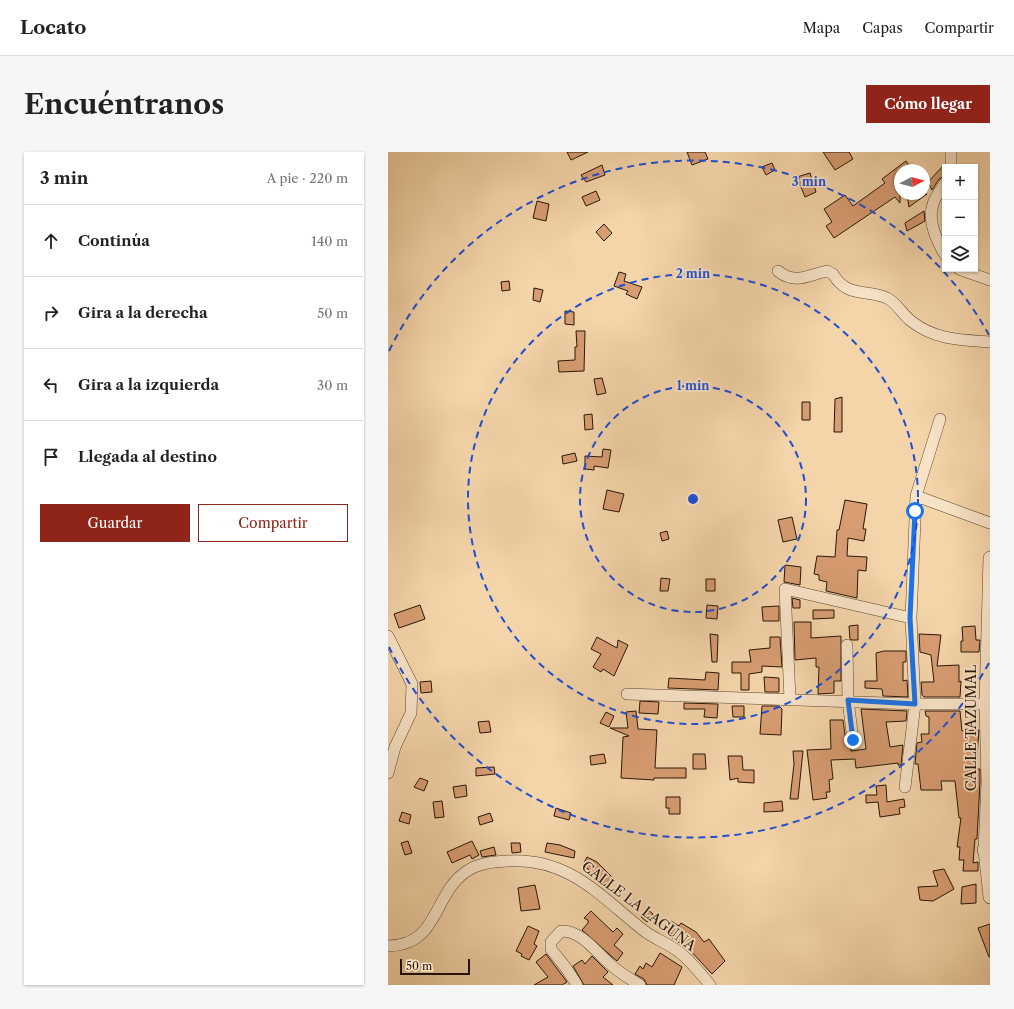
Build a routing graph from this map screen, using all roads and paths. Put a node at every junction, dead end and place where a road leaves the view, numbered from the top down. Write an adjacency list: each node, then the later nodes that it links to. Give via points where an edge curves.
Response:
1 (951, 152): 2 (street)
2 (952, 164)
3 (942, 188): 4 (street, via 931,214 931,223)
4 (942, 248)
5 (778, 271): 8 (street, via 790,278 812,277 827,271 846,288 892,301 910,321 937,336)
6 (967, 272): 7 (street)
7 (990, 280)
8 (990, 342)
9 (940, 419): 10 (street)
10 (916, 496): 11 (street); 13 (street)
11 (990, 523)
12 (990, 558): 20 (street, CALLE TAZUMAL)
13 (910, 618): 17 (street, via 785,589); 19 (street)
14 (388, 636): 22 (street, via 412,684 411,713 395,747)
15 (847, 645): 18 (street)
16 (627, 694): 17 (street)
17 (790, 699): 18 (street)
18 (848, 700): 19 (street); 21 (street)
19 (915, 704): 20 (street); 23 (street)
20 (986, 704): 24 (street, CALLE TAZUMAL)
21 (853, 740)
22 (388, 773)
23 (905, 787)
24 (988, 844): 25 (street, CALLE TAZUMAL)
25 (990, 897)
26 (388, 946): 29 (street, CALLE LA LAGUNA, via 404,945 424,933 452,885 466,872 486,862 534,861 566,871 586,884 645,932 679,952)
27 (577, 985): 28 (street, via 551,949 551,942 561,931 569,931 579,936 612,966)
28 (640, 985)
29 (710, 985)

